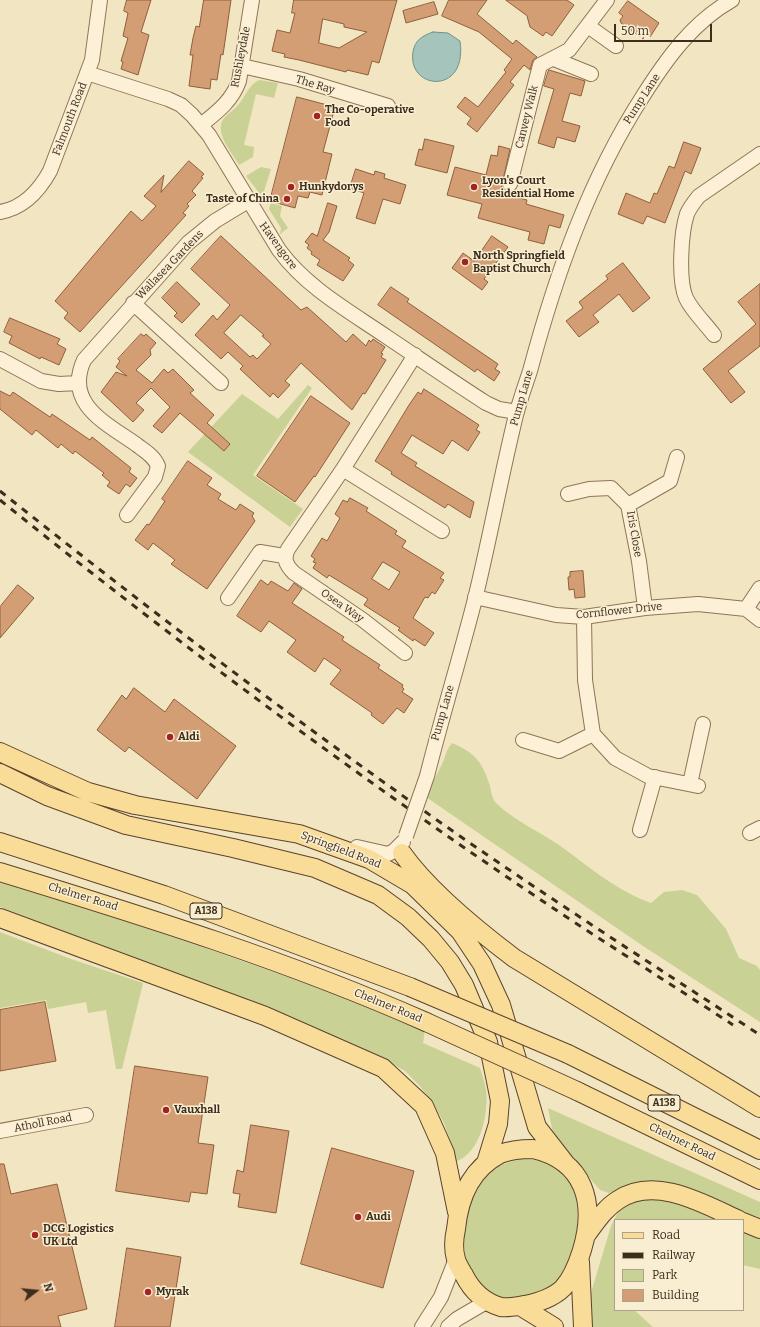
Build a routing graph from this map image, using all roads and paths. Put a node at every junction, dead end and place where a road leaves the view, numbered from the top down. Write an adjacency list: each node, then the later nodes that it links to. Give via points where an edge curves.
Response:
1 (100, 0): 9 (street, Falmouth Road, via 95,46)
2 (252, 0): 8 (street, Rushleydale)
3 (607, 0): 5 (street, Canvey Walk)
4 (732, 0): 23 (street, Pump Lane, via 696,26 675,50 626,123 599,174 564,258)
5 (588, 26): 6 (street); 7 (street, Canvey Walk, via 569,50)
6 (616, 46)
7 (554, 59): 10 (street); 14 (street, Canvey Walk, via 540,65)
8 (242, 66): 11 (street, The Ray, via 299,79); 12 (street, Rushleydale, via 235,93)
9 (87, 73): 12 (street, Havengore, via 168,99 181,105); 16 (street, Falmouth Road, via 50,171 42,184 31,197 17,207)
10 (591, 74)
11 (388, 106)
12 (201, 125): 15 (street, Havengore, via 210,135)
13 (760, 154): 18 (street, via 699,196 687,216 682,253 682,285 692,307)
14 (510, 184)
15 (248, 201): 17 (street, Wallasea Gardens, via 215,221 188,243); 19 (street, Havengore, via 279,250 304,279)
16 (0, 212)
17 (133, 304): 21 (street, Wallasea Gardens, via 84,360 79,371); 22 (street, Wallasea Gardens)
18 (714, 335)
19 (415, 356): 23 (street, Havengore, via 486,403); 25 (street)
20 (0, 359): 21 (street, via 40,381)
21 (78, 383): 28 (street, via 80,394 91,411 150,455 158,466 155,477)
22 (220, 383)
23 (517, 412): 32 (street, Pump Lane)
24 (677, 457): 27 (street, via 670,481)
25 (343, 469): 29 (street); 30 (street)
26 (568, 494): 27 (street, Iris Close, via 589,489 612,488)
27 (628, 505): 34 (street, Iris Close)
28 (127, 515)
29 (442, 532)
30 (284, 556): 33 (street, via 260,552); 38 (street, Osea Way, via 287,566 294,573 363,620)
31 (760, 588): 35 (street)
32 (475, 597): 36 (street, Cornflower Drive, via 556,615); 48 (street, Pump Lane, bridge, via 426,776)
33 (228, 598)
34 (645, 608): 35 (street, Cornflower Drive, via 698,604); 36 (street, Cornflower Drive)
35 (746, 609): 37 (street)
36 (584, 617): 40 (street, via 585,680)
37 (760, 620)
38 (405, 653)
39 (704, 724): 44 (street, via 694,785)
40 (593, 734): 41 (street, via 559,751); 44 (street, via 615,758)
41 (523, 740)
42 (0, 752): 46 (main road, Springfield Road, via 88,792 135,805)
43 (0, 773): 58 (main road, via 47,796 126,825 315,868 378,895 408,917 450,962 464,985 488,1042 500,1101 498,1124)
44 (654, 777): 45 (street)
45 (640, 830)
46 (299, 834): 48 (street, via 332,838 373,852 388,854); 50 (main road, Springfield Road, via 369,859)
47 (0, 842): 57 (main road, A138, bridge, via 164,895 410,987 568,1054)
48 (403, 844): 50 (street, Pump Lane, via 404,868); 53 (main road, via 411,866)
49 (0, 872): 60 (main road, Chelmer Road / A138, bridge, via 165,923 426,1022 577,1091)
50 (413, 885): 51 (main road, Springfield Road)
51 (436, 906): 53 (main road); 59 (main road, Springfield Road, via 460,931 482,964 501,1005 537,1127)
52 (0, 918): 61 (main road, via 265,1016 383,1068 424,1106 445,1152)
53 (485, 936): 54 (main road, via 544,978)
54 (760, 1108)
55 (86, 1115): 56 (street, Atholl Road)
56 (0, 1131)
57 (760, 1150)
58 (486, 1163): 59 (main road, via 502,1154 533,1149 549,1153); 61 (main road, via 463,1193)
59 (565, 1163): 65 (main road, Springfield Road, via 576,1175 586,1193 589,1214)
60 (760, 1180)
61 (458, 1212): 67 (main road, via 454,1241)
62 (737, 1219): 65 (main road, via 677,1194 644,1191 632,1193 618,1200 606,1210)
63 (744, 1222): 64 (main road)
64 (760, 1229)
65 (587, 1234): 66 (main road)
66 (580, 1258): 69 (main road, via 572,1276 552,1297); 73 (main road)
67 (456, 1259): 68 (main road, via 470,1286); 70 (street, via 441,1297)
68 (486, 1302): 69 (main road, via 503,1307); 71 (street)
69 (520, 1306): 72 (main road)
70 (422, 1327)
71 (448, 1327)
72 (554, 1327)
73 (583, 1327)

